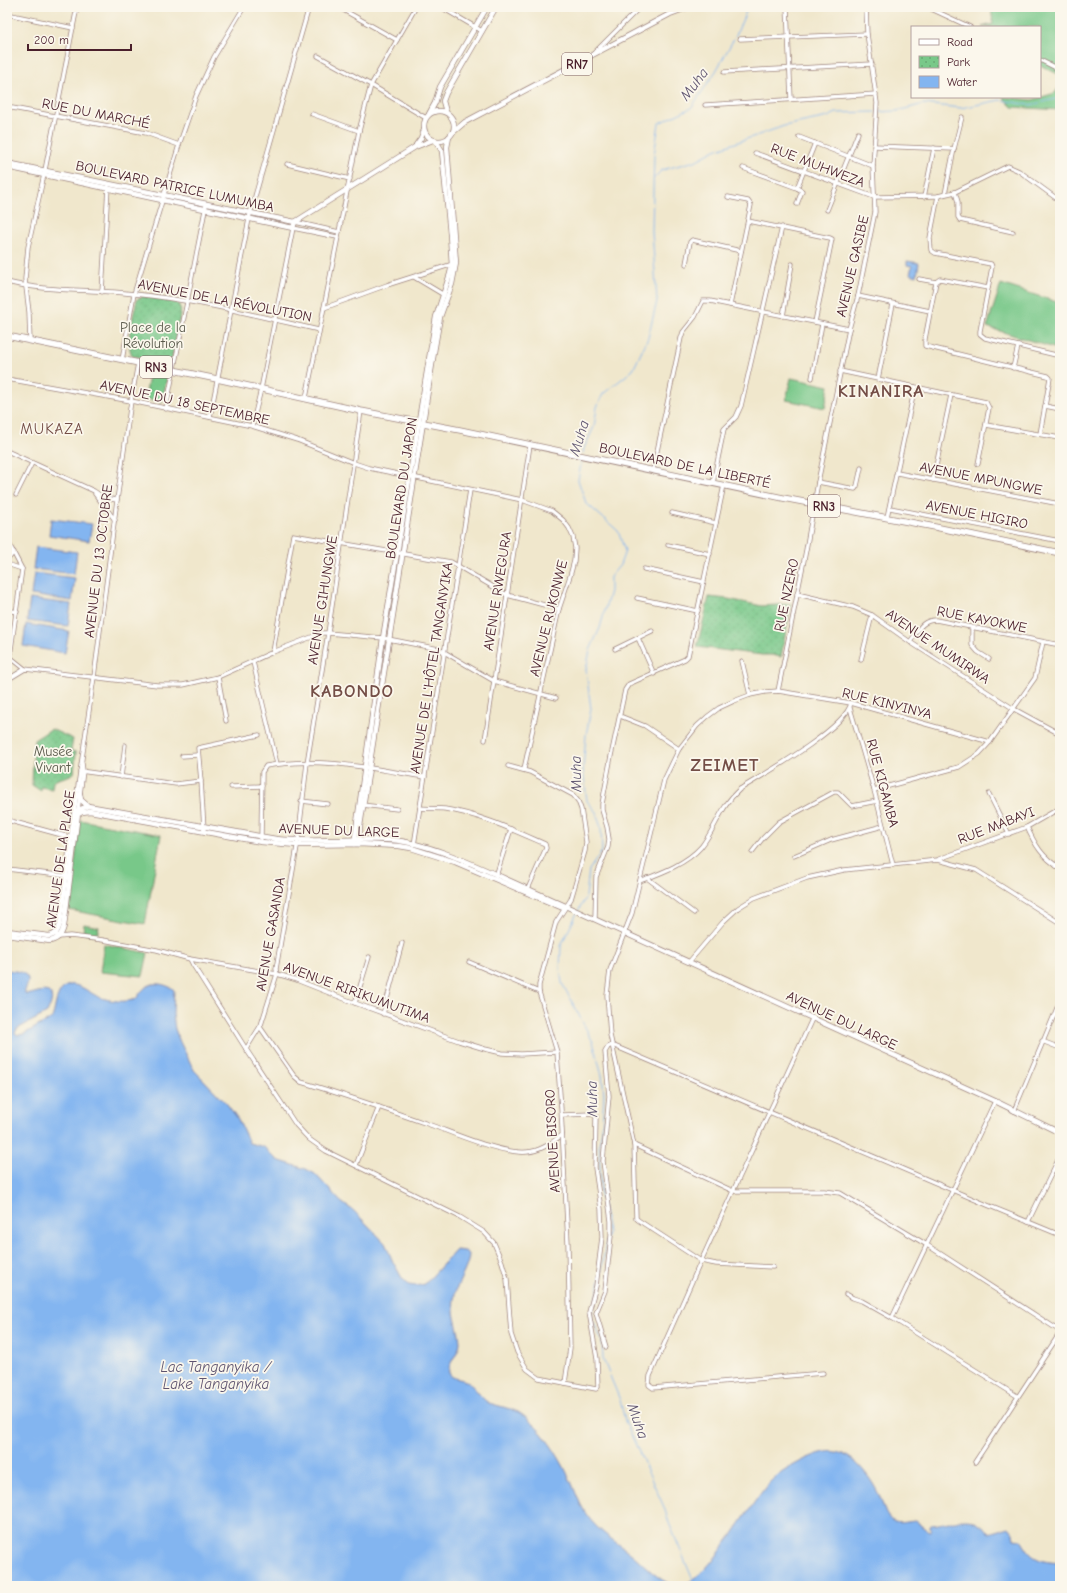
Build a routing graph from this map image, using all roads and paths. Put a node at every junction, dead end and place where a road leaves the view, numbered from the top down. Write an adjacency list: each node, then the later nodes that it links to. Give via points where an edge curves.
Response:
1 (77, 7): 17 (street)
2 (244, 7): 49 (street, via 214,57 196,96)
3 (310, 7): 80 (street)
4 (338, 7): 22 (street)
5 (416, 7): 22 (street)
6 (441, 7): 16 (street)
7 (487, 7): 16 (main road)
8 (496, 7): 18 (main road)
9 (640, 7): 24 (street)
10 (689, 7): 24 (main road, RN7, via 670,14)
11 (787, 7): 20 (street)
12 (866, 7): 19 (street, AVENUE GASIBE)
13 (927, 7): 15 (street)
14 (7, 14): 17 (street)
15 (968, 26)
16 (475, 27): 18 (street); 38 (main road, via 440,87)
17 (73, 28): 37 (street)
18 (482, 31): 35 (main road, via 444,97)
19 (867, 34): 20 (street); 26 (street, AVENUE GASIBE)
20 (788, 37): 21 (street); 27 (street)
21 (740, 39)
22 (397, 40): 30 (street)
23 (318, 56): 30 (street)
24 (589, 58): 41 (main road, RN7)
25 (1041, 60): 28 (street)
26 (872, 64): 27 (street); 31 (street, AVENUE GASIBE)
27 (790, 69): 29 (street); 32 (street)
28 (1060, 70)
29 (724, 72)
30 (372, 85): 38 (street); 43 (street)
31 (876, 94): 32 (street); 50 (street, AVENUE GASIBE)
32 (791, 100): 33 (street)
33 (705, 105)
34 (7, 107): 37 (street, RUE DU MARCHÉ)
35 (446, 112): 38 (main road, via 435,111); 40 (main road)
36 (312, 114): 43 (street)
37 (56, 116): 49 (street, RUE DU MARCHÉ, via 146,133); 61 (street)
38 (427, 116): 42 (main road)
39 (962, 117): 53 (street)
40 (452, 120): 41 (main road); 45 (main road, via 454,127)
41 (465, 122): 45 (main road, RN7)
42 (424, 130): 47 (main road); 51 (main road)
43 (359, 131): 63 (street)
44 (858, 132): 55 (street)
45 (450, 135): 47 (main road, via 443,140); 70 (main road, BOULEVARD DU JAPON, via 447,147)
46 (799, 137): 48 (street)
47 (435, 140): 51 (main road); 70 (main road, BOULEVARD DU JAPON, via 442,151)
48 (815, 142): 55 (street); 62 (street)
49 (179, 145): 74 (street)
50 (874, 146): 52 (street); 58 (street, AVENUE GASIBE)
51 (415, 147): 67 (main road)
52 (934, 148): 53 (street); 73 (street)
53 (954, 149): 69 (street)
54 (755, 153): 62 (street, RUE MUHWEZA)
55 (848, 155): 58 (street); 64 (street)
56 (7, 163): 61 (main road, BOULEVARD PATRICE LUMUMBA)
57 (287, 164): 63 (street)
58 (873, 166): 75 (street, AVENUE GASIBE)
59 (7, 167): 61 (main road, BOULEVARD PATRICE LUMUMBA)
60 (743, 168): 66 (street)
61 (45, 172): 65 (main road, BOULEVARD PATRICE LUMUMBA); 96 (street, via 28,247)
62 (804, 172): 64 (street, RUE MUHWEZA); 66 (street)
63 (350, 179): 67 (street)
64 (838, 184): 75 (street, RUE MUHWEZA); 79 (street)
65 (108, 187): 74 (main road, BOULEVARD PATRICE LUMUMBA); 98 (street)
66 (797, 188): 77 (street, via 802,191)
67 (348, 189): 82 (main road); 85 (street)
68 (955, 192): 69 (street); 76 (street, via 1008,166); 86 (street, via 960,220)
69 (945, 194): 71 (street)
70 (449, 195): 89 (main road, BOULEVARD DU JAPON)
71 (938, 196): 73 (street); 97 (street, via 930,238 931,250 935,253 991,264)
72 (728, 197): 81 (street, via 750,202)
73 (924, 197): 75 (street)
74 (163, 198): 78 (main road, BOULEVARD PATRICE LUMUMBA); 99 (street)
75 (874, 198): 101 (street, AVENUE GASIBE, via 875,212)
76 (1060, 201)
77 (797, 204)
78 (206, 207): 80 (main road, BOULEVARD PATRICE LUMUMBA); 102 (street)
79 (827, 210)
80 (250, 216): 82 (main road, BOULEVARD PATRICE LUMUMBA); 84 (main road, BOULEVARD PATRICE LUMUMBA); 106 (street)
81 (748, 221): 83 (street); 88 (street)
82 (295, 222): 84 (main road); 85 (street, BOULEVARD PATRICE LUMUMBA)
83 (782, 227): 108 (street); 111 (street, via 832,239)
84 (293, 228): 87 (street, BOULEVARD PATRICE LUMUMBA); 110 (street)
85 (339, 232): 87 (street)
86 (1013, 232)
87 (338, 238): 105 (street)
88 (741, 252): 90 (street, via 692,240); 104 (street)
89 (454, 264): 92 (street); 100 (main road, BOULEVARD DU JAPON)
90 (686, 264)
91 (792, 264): 109 (street)
92 (414, 277): 100 (street); 105 (street)
93 (919, 279): 95 (street)
94 (7, 282): 96 (street, AVENUE DE LA RÉVOLUTION)
95 (936, 282): 97 (street, via 940,279); 107 (street)
96 (26, 286): 98 (street, AVENUE DE LA RÉVOLUTION); 116 (street)
97 (988, 286): 117 (street, via 980,334 985,338)
98 (102, 292): 99 (street, AVENUE DE LA RÉVOLUTION)
99 (134, 294): 102 (street, AVENUE DE LA RÉVOLUTION); 119 (street)
100 (446, 296): 138 (main road, BOULEVARD DU JAPON, via 435,333)
101 (858, 296): 103 (street); 113 (street, AVENUE GASIBE)
102 (188, 302): 106 (street, AVENUE DE LA RÉVOLUTION); 122 (street)
103 (893, 304): 107 (street); 127 (street)
104 (730, 305): 108 (street); 149 (street, via 710,300 703,301 695,318 683,332)
105 (324, 308): 114 (street)
106 (231, 311): 110 (street, AVENUE DE LA RÉVOLUTION); 126 (street)
107 (930, 311): 121 (street, via 924,343 927,347)
108 (764, 312): 109 (street); 155 (street, via 741,406 736,417 724,429)
109 (783, 316): 111 (street)
110 (275, 320): 114 (street, AVENUE DE LA RÉVOLUTION); 129 (street)
111 (815, 322): 112 (street)
112 (822, 324): 113 (street); 124 (street)
113 (849, 329): 123 (street, AVENUE GASIBE)
114 (320, 330): 131 (street)
115 (7, 336): 116 (highway, RN3)
116 (30, 341): 119 (highway, RN3)
117 (1018, 346): 118 (street); 121 (street)
118 (1060, 356)
119 (122, 360): 120 (highway, RN3)
120 (138, 363): 122 (highway, RN3); 132 (street, AVENUE DU 13 OCTOBRE)
121 (1013, 368): 133 (street, via 1050,378)
122 (173, 370): 126 (highway, RN3); 134 (street)
123 (840, 371): 127 (street); 154 (street, AVENUE GASIBE)
124 (812, 378)
125 (7, 379): 132 (street, AVENUE DU 18 SEPTEMBRE)
126 (217, 379): 129 (highway, RN3); 137 (street)
127 (878, 379): 128 (street)
128 (915, 387): 130 (street); 150 (street)
129 (261, 389): 131 (highway, RN3); 140 (street)
130 (951, 395): 139 (street, via 986,402 989,408); 153 (street)
131 (306, 398): 136 (highway, BOULEVARD DE LA LIBERTÉ / RN3)
132 (131, 401): 134 (street, AVENUE DU 18 SEPTEMBRE); 160 (street, AVENUE DU 13 OCTOBRE)
133 (1046, 406): 135 (street); 141 (street)
134 (166, 409): 137 (street, AVENUE DU 18 SEPTEMBRE)
135 (1060, 409)
136 (361, 411): 138 (highway, BOULEVARD DE LA LIBERTÉ / RN3); 146 (street, AVENUE GIHUNGWE)
137 (210, 417): 140 (street, AVENUE DU 18 SEPTEMBRE)
138 (421, 422): 143 (highway, BOULEVARD DE LA LIBERTÉ / RN3); 151 (main road, BOULEVARD DU JAPON); 152 (main road, BOULEVARD DU JAPON)
139 (986, 425): 141 (street); 147 (street)
140 (252, 426): 146 (street, AVENUE DU 18 SEPTEMBRE, via 297,440)
141 (1040, 434): 142 (street)
142 (1060, 438)
143 (530, 445): 149 (highway, BOULEVARD DE LA LIBERTÉ / RN3); 161 (street, AVENUE RWEGURA)
144 (7, 451): 145 (street)
145 (32, 463): 158 (street); 159 (street)
146 (354, 463): 151 (street, AVENUE DU 18 SEPTEMBRE); 171 (street, AVENUE GIHUNGWE)
147 (978, 464)
148 (861, 468): 154 (street, via 855,489)
149 (653, 470): 155 (highway, BOULEVARD DE LA LIBERTÉ / RN3)
150 (897, 473): 153 (street, AVENUE MPUNGWE); 164 (street)
151 (409, 477): 152 (street, AVENUE DU 18 SEPTEMBRE); 175 (main road, BOULEVARD DU JAPON)
152 (414, 478): 157 (street, AVENUE RUKONWE); 175 (main road, BOULEVARD DU JAPON)
153 (933, 480): 163 (street, AVENUE MPUNGWE)
154 (818, 482): 162 (street, AVENUE GASIBE)
155 (713, 483): 156 (highway, BOULEVARD DE LA LIBERTÉ / RN3)
156 (724, 486): 162 (highway, BOULEVARD DE LA LIBERTÉ / RN3); 168 (street)
157 (470, 490): 161 (street, AVENUE RUKONWE); 179 (street, AVENUE DE L'HÔTEL TANGANYIKA)
158 (94, 491): 160 (street, via 104,498); 167 (street)
159 (16, 495)
160 (117, 500): 167 (street, AVENUE DU 13 OCTOBRE)
161 (522, 500): 184 (street, AVENUE RWEGURA); 186 (street, AVENUE RUKONWE, via 552,511 563,520 574,537 574,561)
162 (814, 504): 166 (highway, BOULEVARD DE LA LIBERTÉ / RN3); 183 (street, RUE NZERO)
163 (1060, 504)
164 (890, 508): 166 (street); 170 (street, AVENUE HIGIRO)
165 (672, 513): 168 (street)
166 (887, 518): 174 (highway, BOULEVARD DE LA LIBERTÉ / RN3)
167 (115, 520): 209 (street, AVENUE DU 13 OCTOBRE)
168 (716, 523): 176 (street)
169 (7, 540): 173 (street)
170 (1060, 541)
171 (342, 543): 175 (street); 193 (street, AVENUE GIHUNGWE); 200 (street, via 293,535)
172 (668, 545): 176 (street)
173 (14, 552): 177 (street); 180 (street)
174 (1060, 553)
175 (399, 554): 179 (street, via 450,562); 195 (main road, BOULEVARD DU JAPON)
176 (710, 554): 182 (street)
177 (7, 560)
178 (7, 564): 180 (street)
179 (458, 566): 184 (street); 201 (street, AVENUE DE L'HÔTEL TANGANYIKA)
180 (22, 569): 189 (street)
181 (644, 569): 182 (street)
182 (704, 582): 188 (street)
183 (797, 594): 190 (street, AVENUE MUMIRWA, via 853,607); 213 (street, RUE NZERO)
184 (507, 595): 186 (street); 212 (street, AVENUE RWEGURA)
185 (637, 598): 188 (street)
186 (559, 609): 214 (street, AVENUE RUKONWE)
187 (7, 610): 189 (street)
188 (698, 611): 208 (street, via 688,656)
189 (17, 612): 202 (street)
190 (872, 615): 196 (street, AVENUE MUMIRWA); 204 (street)
191 (972, 628): 196 (street, RUE KAYOKWE, via 927,620); 197 (street, RUE KAYOKWE); 203 (street, via 972,645)
192 (652, 631): 194 (street)
193 (328, 633): 195 (street); 200 (street); 230 (street, AVENUE GIHUNGWE)
194 (638, 638): 199 (street); 208 (street)
195 (386, 639): 201 (street); 233 (main road, BOULEVARD DU JAPON)
196 (910, 642): 218 (street, AVENUE MUMIRWA)
197 (1043, 642): 198 (street, RUE KAYOKWE); 218 (street, via 1035,678)
198 (1060, 645)
199 (615, 649)
200 (272, 652): 206 (street)
201 (445, 652): 212 (street); 237 (street, AVENUE DE L'HÔTEL TANGANYIKA)
202 (9, 656): 207 (street)
203 (990, 659)
204 (861, 660)
205 (742, 661): 215 (street)
206 (253, 662): 210 (street); 231 (street)
207 (25, 668): 209 (street); 211 (street)
208 (654, 674): 219 (street, via 627,686)
209 (94, 677): 210 (street, via 177,686); 229 (street, AVENUE DU 13 OCTOBRE)
210 (218, 677): 220 (street)
211 (7, 680)
212 (494, 681): 214 (street); 223 (street, AVENUE RWEGURA)
213 (778, 691): 215 (street, RUE KINYINYA); 217 (street, RUE KINYINYA)
214 (541, 694): 216 (street); 234 (street, AVENUE RUKONWE)
215 (750, 695): 226 (street, RUE KINYINYA, via 719,708 707,717)
216 (556, 698)
217 (850, 706): 224 (street, RUE KINYINYA); 241 (street, RUE KIGAMBA); 274 (street, via 834,726 817,740 732,796 695,853 681,863)
218 (1014, 709): 221 (street, AVENUE MUMIRWA); 224 (street)
219 (620, 716): 226 (street, via 645,726); 280 (street, via 602,804 609,839 606,855 596,877)
220 (226, 721)
221 (1060, 734)
222 (259, 735): 228 (street, via 198,748)
223 (485, 740)
224 (990, 742): 241 (street, via 979,754 959,767)
225 (124, 745): 236 (street)
226 (679, 749): 275 (street, RUE KINYINYA, via 664,780)
227 (182, 756): 228 (street)
228 (198, 756): 238 (street)
229 (82, 762): 235 (street, AVENUE DE LA PLAGE)
230 (307, 763): 231 (street); 233 (street); 245 (street, AVENUE GIHUNGWE)
231 (277, 764): 239 (street, via 263,769)
232 (508, 766): 234 (street, AVENUE BISORO)
233 (366, 768): 237 (street); 247 (main road, BOULEVARD DU JAPON)
234 (524, 769): 277 (street, AVENUE BISORO, via 566,790 578,801 586,842 572,899)
235 (82, 771): 236 (street); 242 (street, AVENUE DE LA PLAGE); 253 (street, AVENUE DE LA PLAGE)
236 (121, 777): 238 (street, via 176,784)
237 (425, 778): 249 (street, AVENUE DE L'HÔTEL TANGANYIKA)
238 (201, 781): 258 (street)
239 (262, 786): 240 (street); 261 (street)
240 (231, 787)
241 (874, 790): 244 (street, RUE KIGAMBA)
242 (80, 794): 248 (main road, via 81,800); 253 (street, AVENUE DE LA PLAGE)
243 (989, 794): 259 (street)
244 (877, 801): 255 (street, RUE KIGAMBA); 265 (street, via 852,806 838,792 834,792 779,822)
245 (302, 802): 246 (street); 263 (street, AVENUE GIHUNGWE)
246 (328, 804)
247 (361, 805): 251 (street); 262 (main road, BOULEVARD DU JAPON)
248 (88, 806): 252 (main road, AVENUE DU LARGE); 253 (main road)
249 (420, 808): 257 (street, via 451,810); 264 (street, AVENUE DE L'HÔTEL TANGANYIKA)
250 (1060, 808): 256 (street, RUE MABAYI)
251 (397, 809)
252 (107, 811): 253 (main road, AVENUE DU LARGE); 258 (main road, AVENUE DU LARGE)
253 (76, 814): 260 (main road, AVENUE DE LA PLAGE)
254 (7, 820): 260 (street)
255 (883, 826): 266 (street, via 831,840); 269 (street, RUE KIGAMBA)
256 (1028, 827): 259 (street, RUE MABAYI); 270 (street, via 1040,852)
257 (511, 829): 273 (street); 276 (street, via 546,846)
258 (204, 830): 261 (main road, AVENUE DU LARGE)
259 (1009, 834): 267 (street, RUE MABAYI)
260 (73, 838): 272 (main road, AVENUE DE LA PLAGE)
261 (261, 840): 263 (main road, AVENUE DU LARGE)
262 (357, 842): 263 (main road, AVENUE DU LARGE); 264 (main road, AVENUE DU LARGE)
263 (297, 843): 292 (street, AVENUE GASANDA)
264 (413, 847): 273 (main road, AVENUE DU LARGE, via 443,853)
265 (752, 852)
266 (794, 856)
267 (938, 860): 269 (street); 281 (street, via 976,870)
268 (1060, 860): 270 (street)
269 (893, 865): 291 (street, via 844,870 807,878 754,898 723,922)
270 (1058, 867)
271 (7, 869): 272 (street)
272 (68, 876): 286 (main road, AVENUE DE LA PLAGE)
273 (495, 877): 276 (main road, AVENUE DU LARGE)
274 (647, 878): 275 (street); 278 (street)
275 (640, 881): 284 (street, RUE KINYINYA)
276 (527, 891): 277 (main road, AVENUE DU LARGE)
277 (566, 908): 279 (main road, AVENUE DU LARGE); 293 (street, AVENUE BISORO, via 556,922)
278 (694, 913)
279 (582, 915): 280 (main road, AVENUE DU LARGE); 282 (main road, AVENUE DU LARGE)
280 (595, 919): 282 (main road, AVENUE DU LARGE)
281 (1060, 923)
282 (614, 929): 284 (main road, AVENUE DU LARGE)
283 (7, 931): 286 (main road, AVENUE DE LA PLAGE)
284 (624, 933): 291 (main road, AVENUE DU LARGE); 300 (street, RUE KINYINYA, via 608,981 608,1026)
285 (7, 935): 286 (main road, AVENUE DE LA PLAGE, via 46,941 54,940)
286 (57, 936): 289 (street, AVENUE RIRIKUMUTIMA, via 103,940)
287 (402, 942): 296 (street)
288 (369, 956): 295 (street)
289 (190, 959): 292 (street, AVENUE RIRIKUMUTIMA); 302 (street)
290 (469, 962): 293 (street)
291 (689, 962): 297 (main road, AVENUE DU LARGE)
292 (277, 974): 295 (street, AVENUE RIRIKUMUTIMA); 298 (street, AVENUE GASANDA)
293 (539, 992): 303 (street, AVENUE BISORO)
294 (1060, 1001): 299 (street)
295 (355, 1003): 296 (street, AVENUE RIRIKUMUTIMA)
296 (383, 1014): 303 (street, AVENUE RIRIKUMUTIMA, via 502,1053)
297 (812, 1019): 304 (main road, AVENUE DU LARGE); 307 (street)
298 (260, 1027): 302 (street, AVENUE GASANDA); 305 (street, via 298,1080)
299 (1042, 1041): 301 (street); 306 (street)
300 (612, 1045): 307 (street); 311 (street, RUE KINYINYA); 324 (street, via 605,1052 609,1096 603,1161 611,1236 605,1288 596,1313)
301 (1060, 1048)
302 (246, 1050): 313 (street, via 296,1125 309,1139 324,1150)
303 (557, 1052): 308 (street, AVENUE BISORO)
304 (995, 1101): 306 (main road, AVENUE DU LARGE); 314 (street)
305 (379, 1107): 310 (street, via 478,1142 520,1152 543,1148); 313 (street)
306 (1014, 1111): 309 (main road, AVENUE DU LARGE)
307 (769, 1112): 314 (street); 315 (street)
308 (562, 1115): 310 (street, AVENUE BISORO); 326 (street, via 596,1116 595,1168 602,1231 596,1286 590,1310 598,1387 594,1389)
309 (1060, 1133)
310 (562, 1135): 326 (street, AVENUE BISORO, via 570,1348)
311 (634, 1145): 315 (street); 319 (street, RUE KINYINYA, via 636,1219)
312 (1060, 1156): 316 (street)
313 (356, 1165): 326 (street, via 460,1217 488,1235 496,1248 505,1274 510,1328 518,1355 536,1377)
314 (952, 1190): 316 (street); 318 (street)
315 (733, 1191): 318 (street, via 840,1193); 319 (street)
316 (1028, 1222): 317 (street)
317 (1060, 1235)
318 (927, 1245): 322 (street); 323 (street)
319 (701, 1260): 320 (street, via 716,1264); 325 (street, via 650,1376 650,1386 653,1388)
320 (773, 1267)
321 (846, 1294): 322 (street)
322 (892, 1318): 327 (street)
323 (1060, 1332): 327 (street)
324 (606, 1346)
325 (823, 1373)
326 (566, 1383)
327 (1017, 1396): 328 (street)
328 (975, 1462)

